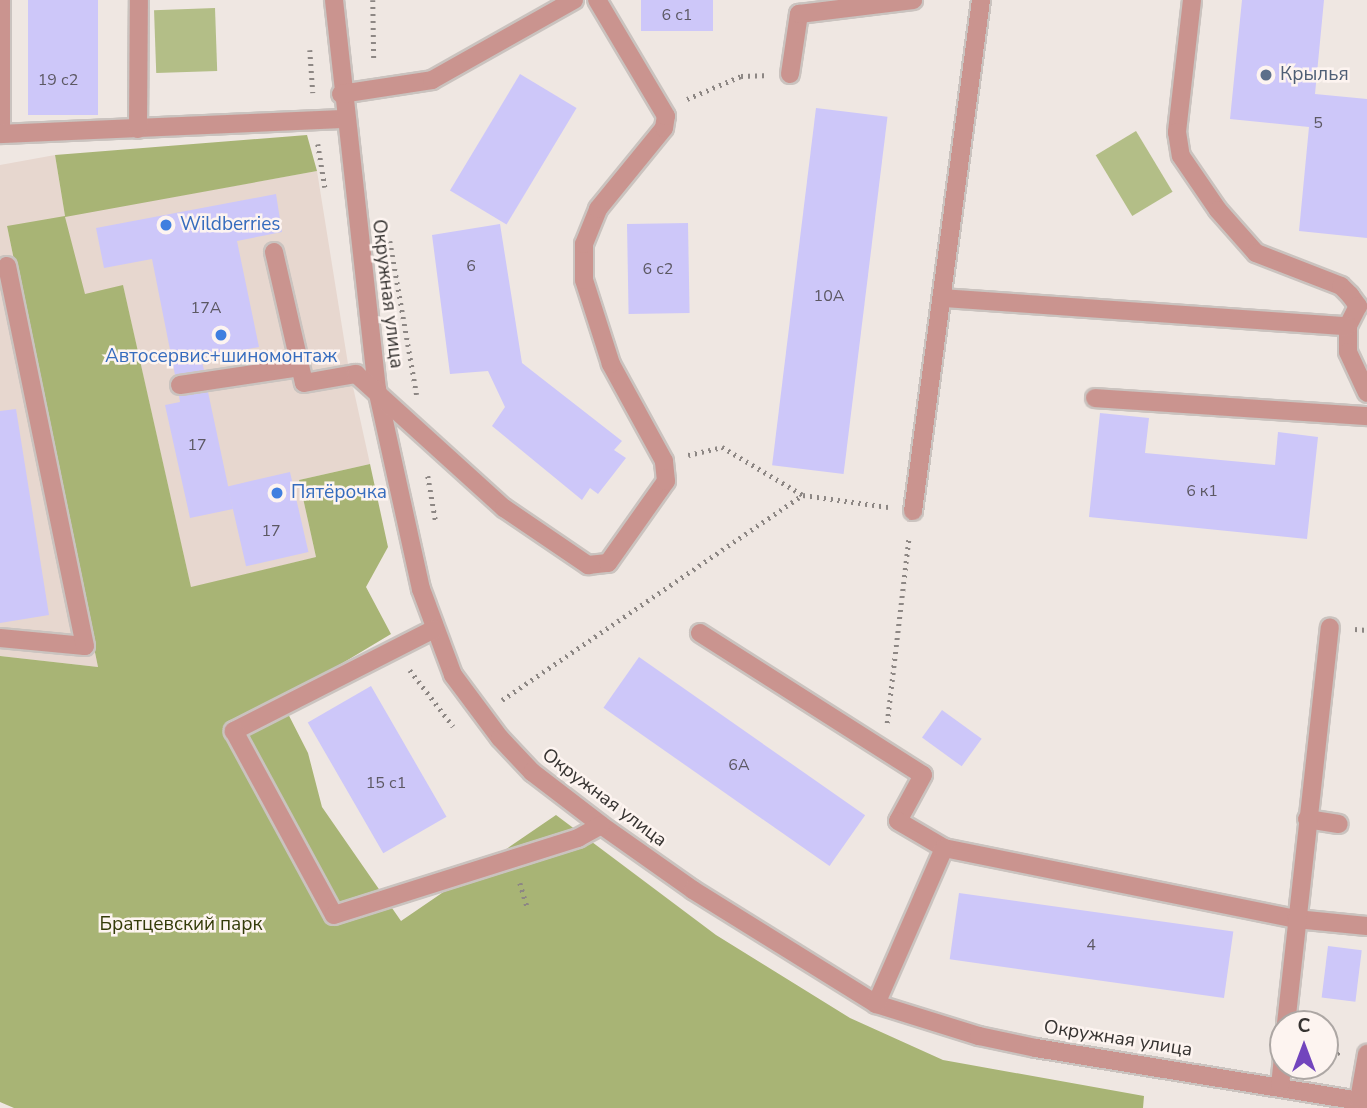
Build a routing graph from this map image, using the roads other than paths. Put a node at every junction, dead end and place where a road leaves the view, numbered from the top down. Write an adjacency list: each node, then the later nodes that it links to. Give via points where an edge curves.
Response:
1 (1, 0): 13 (street)
2 (139, 0): 12 (street)
3 (334, 0): 10 (street, Окружная улица)
4 (573, 0): 10 (street, via 432,80)
5 (597, 0): 20 (street, via 666,116 664,128 598,209 584,244 583,280 611,364 664,461 666,481 621,551 608,563 588,565 504,508)
6 (913, 0): 9 (street, via 799,14)
7 (981, 0): 16 (street)
8 (1192, 0): 17 (street, via 1177,132 1187,170 1256,253 1341,286 1358,306)
9 (790, 74)
10 (341, 94): 11 (street, Окружная улица)
11 (345, 119): 12 (street); 20 (street, Окружная улица)
12 (138, 129): 13 (street)
13 (1, 134)
14 (274, 252): 18 (street)
15 (7, 266): 28 (street, via 85,646)
16 (943, 298): 17 (street); 24 (street)
17 (1348, 326): 21 (street, via 1348,352)
18 (300, 367): 19 (street); 20 (street, via 304,383 356,374)
19 (180, 385)
20 (377, 389): 26 (street, Окружная улица)
21 (1367, 393)
22 (1094, 398): 23 (street)
23 (1367, 416)
24 (912, 511)
25 (1330, 627): 29 (street)
26 (434, 629): 31 (street, Окружная улица, via 453,675 500,738 532,772); 31 (street, via 234,731 334,915 578,838)
27 (700, 633): 32 (street, via 923,775 898,821)
28 (0, 638)
29 (1307, 819): 30 (street); 33 (street)
30 (1339, 824)
31 (601, 825): 35 (street, Окружная улица, via 692,890)
32 (944, 848): 33 (street); 35 (street)
33 (1296, 919): 34 (street); 36 (street)
34 (1367, 926)
35 (877, 1004): 39 (street, Окружная улица, via 1002,1041)
36 (1287, 1010)
37 (1367, 1054): 40 (street)
38 (1281, 1080): 39 (street)
39 (1280, 1086): 40 (street, Окружная улица)
40 (1363, 1101)

